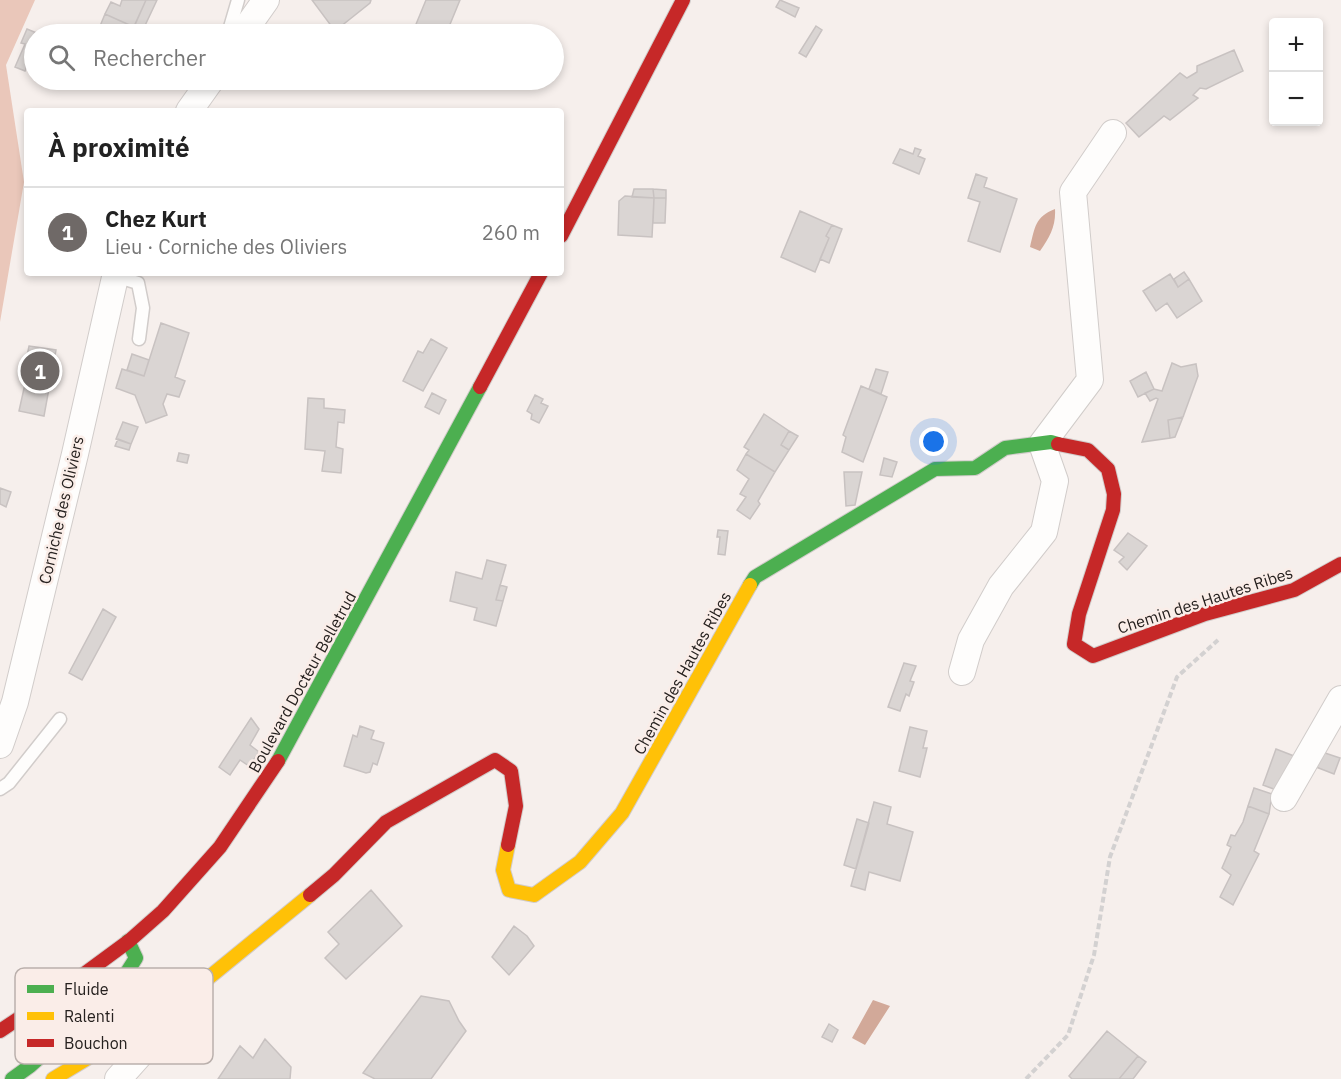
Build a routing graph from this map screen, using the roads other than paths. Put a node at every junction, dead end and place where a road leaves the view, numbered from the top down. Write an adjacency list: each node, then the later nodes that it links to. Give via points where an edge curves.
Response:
1 (238, 0): 4 (lane)
2 (266, 0): 5 (street)
3 (683, 0): 9 (street)
4 (231, 24)
5 (249, 24)
6 (204, 90): 7 (street)
7 (191, 108)
8 (1113, 133): 14 (street, via 1073,192 1090,380)
9 (564, 231)
10 (115, 276): 19 (street, Corniche des Oliviers, via 15,702)
11 (120, 276): 13 (lane, via 138,283 143,308)
12 (539, 276): 22 (street, Boulevard Docteur Belletrud, via 254,802 184,890)
13 (139, 339)
14 (1042, 444): 15 (street, Chemin des Hautes Ribes, via 1051,442 1088,450 1108,469 1113,510 1079,614 1074,644 1093,656 1205,614 1294,590); 16 (street, via 1055,481 1044,532 996,595 970,640); 25 (street, Chemin des Hautes Ribes, via 1005,448 975,468 935,469 755,577 622,813 580,862 534,895 509,890 503,870 516,806 511,771 495,760 386,822 334,875)
15 (1341, 564)
16 (962, 672)
17 (1341, 699): 21 (street)
18 (60, 719): 20 (lane)
19 (0, 746)
20 (0, 789)
21 (1284, 798)
22 (128, 941): 23 (street, Boulevard Docteur Belletrud); 24 (street, via 136,958)
23 (92, 968)
24 (130, 968)
25 (213, 974)
26 (15, 1021): 27 (street, Boulevard Docteur Belletrud)
27 (0, 1031)
28 (32, 1064): 31 (street)
29 (78, 1064): 32 (street, Chemin des Hautes Ribes)
30 (131, 1064): 33 (street)
31 (12, 1079)
32 (53, 1079)
33 (118, 1079)

